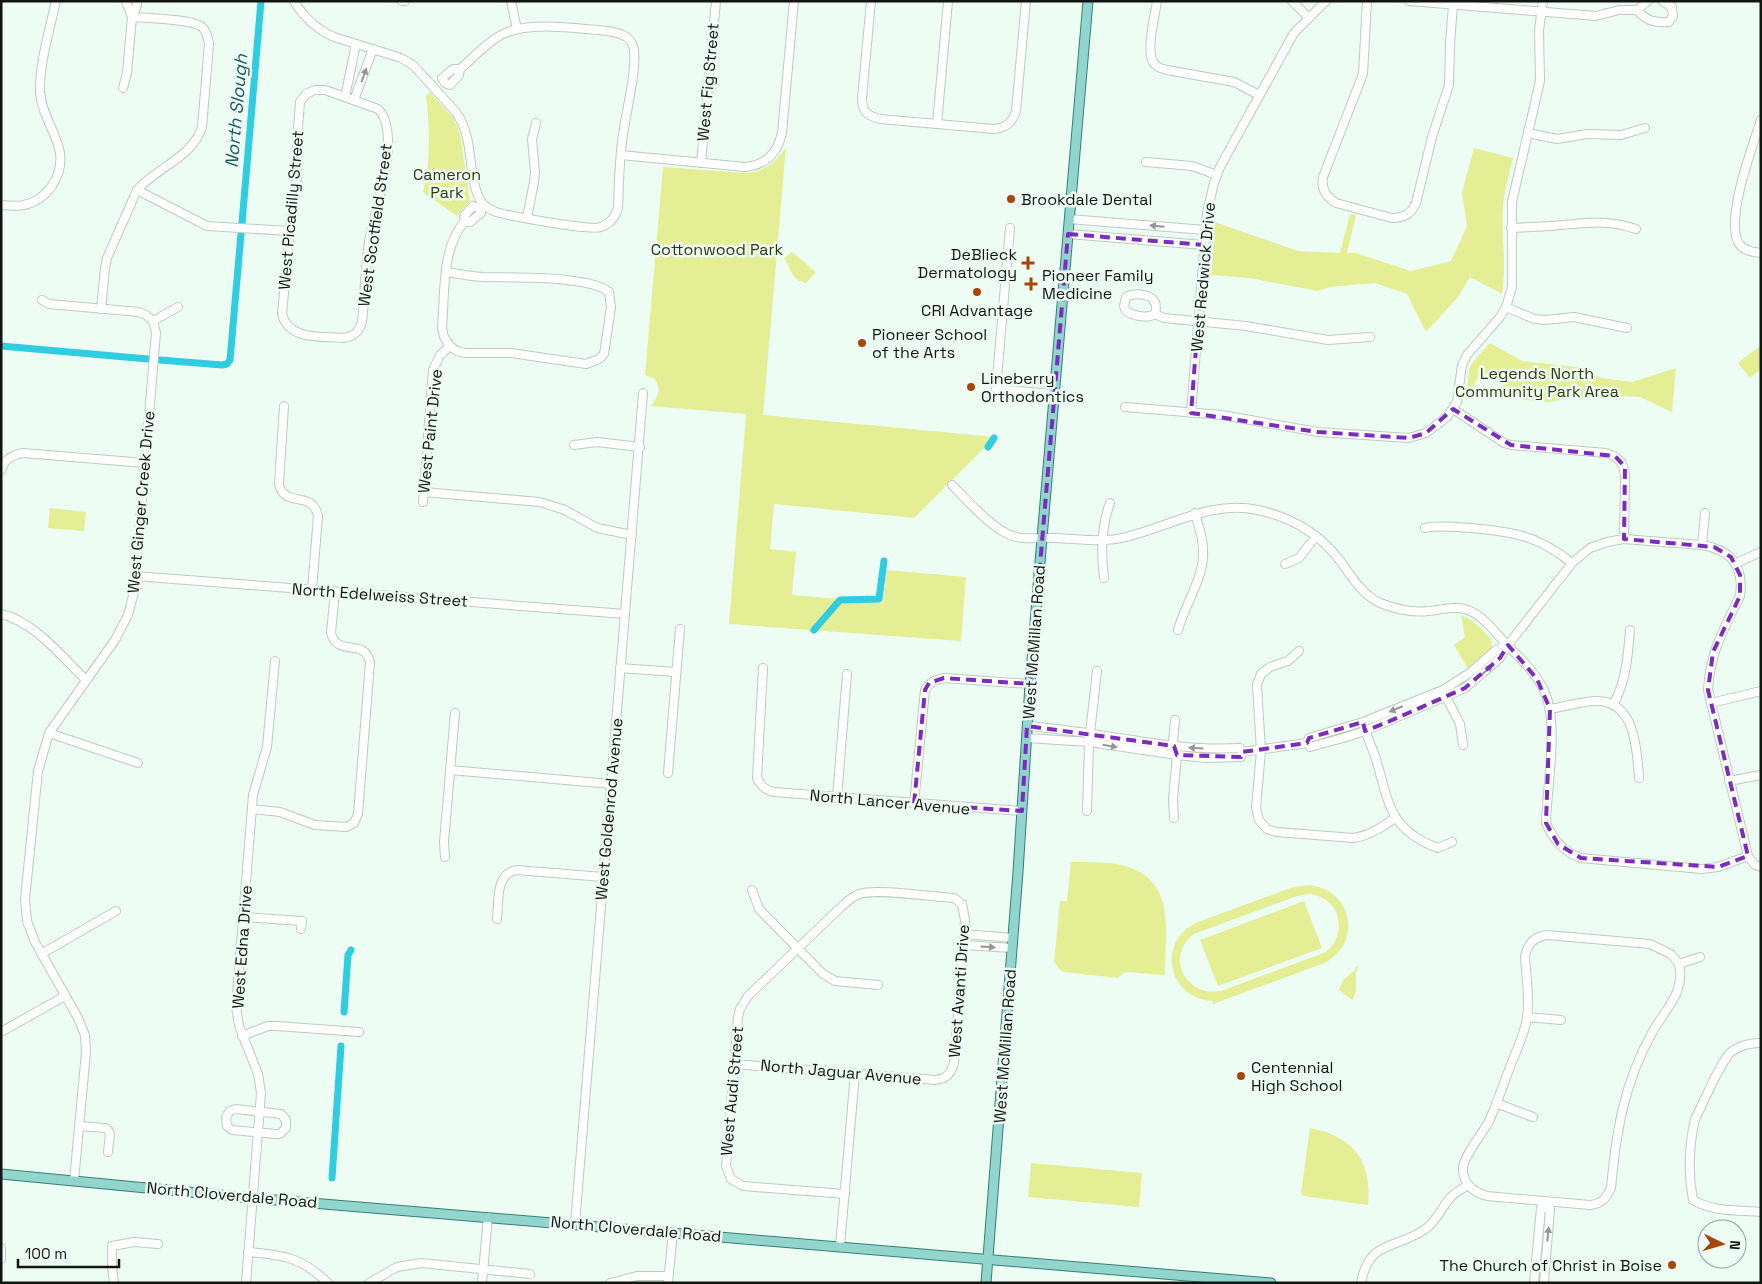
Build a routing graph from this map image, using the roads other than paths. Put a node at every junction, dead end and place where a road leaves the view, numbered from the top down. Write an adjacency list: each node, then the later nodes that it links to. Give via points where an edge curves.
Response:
1 (56, 1): 43 (street, via 40,89 44,112 60,154 56,179 50,189 34,201 17,206)
2 (126, 1): 23 (street)
3 (136, 1): 23 (street)
4 (294, 1): 26 (street, via 317,28)
5 (511, 1): 25 (street)
6 (716, 1): 40 (street, West Fig Street)
7 (794, 1): 40 (street, via 782,133 777,149 771,157 755,166)
8 (871, 1): 35 (street, via 862,98 865,112 878,118)
9 (948, 1): 35 (street)
10 (1026, 1): 35 (street, via 1014,119 1002,129)
11 (1088, 1): 46 (main road, West McMillan Road)
12 (1157, 1): 30 (street, via 1150,50 1159,68 1234,82)
13 (1292, 1): 24 (street)
14 (1326, 1): 24 (street, West Redwick Drive)
15 (1367, 1): 20 (street, via 1363,74 1322,177 1322,185 1324,192 1336,203 1392,218 1407,215 1416,203 1449,85)
16 (1409, 1): 20 (street)
17 (1543, 1): 22 (street)
18 (1648, 1): 21 (street)
19 (1662, 1): 21 (street, via 1672,7 1673,16 1669,22 1647,19)
20 (1454, 5): 22 (street)
21 (1637, 10): 22 (street, via 1619,10 1596,16)
22 (1541, 13): 37 (street, via 1540,81)
23 (132, 17): 28 (street); 42 (street, via 191,22 202,27 209,44 199,137)
24 (1308, 17): 30 (street, West Redwick Drive, via 1294,33)
25 (517, 29): 29 (street, via 493,40 460,70 452,69 442,78 445,84); 38 (street, via 538,26 608,31 620,33 629,40 633,46 634,63)
26 (356, 44): 27 (street); 31 (street)
27 (373, 49): 29 (street, via 412,65); 32 (street, one-way to 27)
28 (123, 88)
29 (437, 90): 44 (street, via 464,126)
30 (1259, 95): 41 (street, West Redwick Drive)
31 (345, 97): 32 (street); 51 (street, West Picadilly Street, via 315,90 300,102 297,178)
32 (354, 100): 63 (street, West Scotfield Street, via 378,109 387,122 386,167 370,239 362,322 356,334 344,338 301,334)
33 (1761, 120): 54 (street, via 1737,199 1734,231 1740,246)
34 (536, 123): 45 (street, via 532,139 534,177)
35 (937, 124)
36 (1645, 128): 37 (street, via 1622,135 1587,134 1557,139)
37 (1528, 133): 48 (street, via 1514,189)
38 (621, 155): 40 (street); 45 (street, via 618,208 608,224 599,228)
39 (1146, 162): 41 (street, via 1192,166)
40 (701, 163)
41 (1217, 175): 50 (street, West Redwick Drive)
42 (137, 190): 51 (street, via 207,226); 59 (street, via 107,258)
43 (1, 205)
44 (481, 206): 45 (street); 55 (street, via 481,213 470,222 465,221 455,235 449,249)
45 (527, 218)
46 (1069, 220): 50 (street, one-way to 46); 52 (main road, West McMillan Road)
47 (1010, 228): 68 (street, via 996,389)
48 (1511, 228): 49 (street, via 1600,221); 58 (street, via 1513,278)
49 (1636, 229)
50 (1206, 230): 53 (street, West Redwick Drive)
51 (289, 231): 63 (street, West Picadilly Street, via 282,314)
52 (1068, 234): 53 (street); 68 (main road, West McMillan Road)
53 (1204, 245): 61 (street, West Redwick Drive)
54 (1761, 253)
55 (447, 272): 66 (street, via 442,328); 66 (street, via 596,285 608,292 611,308 604,354 586,364 511,353 466,354)
56 (42, 300): 59 (street, via 49,304)
57 (178, 307): 62 (street)
58 (1506, 307): 64 (street, via 1534,319 1574,317); 71 (street, via 1467,355 1462,365)
59 (101, 309): 62 (street, via 139,312)
60 (1155, 314): 61 (street, via 1164,318)
61 (1198, 321): 65 (street, via 1328,340); 72 (street, West Redwick Drive)
62 (153, 322): 75 (street, West Ginger Creek Drive, via 156,333)
63 (288, 327)
64 (1627, 328)
65 (1370, 337)
66 (450, 346): 78 (street, West Paint Drive, via 440,355 433,370)
67 (643, 393): 74 (street, West Goldenrod Avenue)
68 (1053, 394): 86 (main road, West McMillan Road)
69 (284, 406): 96 (street, via 280,489 287,497 309,502 318,516)
70 (1124, 407): 72 (street)
71 (1454, 409): 72 (street, via 1426,434 1409,438 1318,432); 87 (street, via 1504,443 1606,454 1621,460 1625,467)
72 (1191, 412)
73 (574, 445): 74 (street, via 596,442)
74 (640, 447): 84 (street, West Goldenrod Avenue)
75 (145, 463): 76 (street, via 22,453 7,459); 94 (street, West Ginger Creek Drive)
76 (1, 471)
77 (952, 485): 86 (street, via 998,529 1019,538)
78 (424, 492): 79 (street, West Paint Drive); 84 (street, via 540,502 565,510 597,528)
79 (423, 502)
80 (1110, 504): 88 (street)
81 (1195, 513): 85 (street, via 1226,508 1257,510 1290,520); 88 (street, via 1128,537); 101 (street, via 1202,541 1202,565)
82 (1705, 513): 89 (street)
83 (1425, 528): 91 (street, via 1441,526 1515,533 1549,546)
84 (632, 535): 99 (street, West Goldenrod Avenue)
85 (1316, 536): 93 (street, via 1299,558); 103 (street, via 1358,585 1379,602 1416,612 1460,608 1486,623)
86 (1042, 538): 88 (street); 112 (main road, West McMillan Road)
87 (1624, 539): 89 (street); 91 (street, via 1590,548)
88 (1103, 540): 95 (street)
89 (1702, 545): 92 (street, via 1723,551)
90 (1761, 552): 92 (street)
91 (1572, 563): 103 (street)
92 (1736, 563): 115 (street, via 1742,586 1713,652 1708,690)
93 (1284, 564)
94 (135, 576): 96 (street, North Edelweiss Street); 111 (street, West Ginger Creek Drive, via 128,615 115,640)
95 (1104, 578)
96 (312, 590): 97 (street, North Edelweiss Street)
97 (334, 592): 99 (street, North Edelweiss Street); 140 (street, via 333,639 341,647 365,651 370,662 358,814 354,823 346,827 315,824 280,812)
98 (1, 614): 111 (street, via 24,624 40,636)
99 (624, 614): 106 (street, West Goldenrod Avenue)
100 (680, 629): 109 (street)
101 (1178, 630)
102 (1630, 630): 116 (street, via 1624,683)
103 (1508, 645): 114 (street, via 1500,658 1476,680 1465,688); 117 (street, via 1543,688)
104 (1300, 651): 128 (street, via 1288,661 1260,674 1257,685)
105 (275, 661): 140 (street, West Edna Drive, via 267,747 255,786)
106 (620, 668): 109 (street); 137 (street, West Goldenrod Avenue)
107 (763, 668): 138 (street, North Lancer Avenue, via 756,778 766,790 774,792)
108 (1097, 671): 123 (street)
109 (676, 672): 133 (street)
110 (847, 674): 138 (street)
111 (86, 680): 122 (street, West Ginger Creek Drive)
112 (1030, 684): 120 (main road, West McMillan Road); 139 (street, via 944,678 929,683 924,690)
113 (1761, 691): 115 (street)
114 (1444, 693): 121 (street); 126 (street, via 1460,724)
115 (1711, 703): 136 (street)
116 (1613, 705): 117 (street, via 1595,701); 135 (street, via 1623,712 1631,725)
117 (1550, 709): 146 (street, via 1552,726 1546,823 1564,850 1588,859 1702,869)
118 (455, 713): 132 (street)
119 (1175, 720): 127 (street)
120 (1027, 726): 123 (street); 124 (main road, West McMillan Road)
121 (1364, 726): 128 (street, via 1309,738 1307,743); 144 (street, via 1385,798)
122 (49, 733): 131 (street); 160 (street, West Ginger Creek Drive, via 38,771 25,899 27,921)
123 (1090, 733): 125 (street); 127 (street)
124 (1027, 738): 125 (street); 141 (main road, West McMillan Road)
125 (1089, 742): 130 (street, one-way to 130); 142 (street)
126 (1463, 745)
127 (1174, 746): 129 (street, one-way to 127, via 1240,748); 130 (street)
128 (1261, 751): 129 (street); 144 (street, via 1256,808 1259,820 1268,829 1354,838 1364,837)
129 (1242, 752): 130 (street, via 1240,757 1227,758)
130 (1177, 756): 143 (street)
131 (138, 763)
132 (450, 770): 137 (street); 147 (street)
133 (668, 774)
134 (1761, 775): 136 (street)
135 (1639, 778)
136 (1729, 781): 146 (street)
137 (611, 784): 149 (street, West Goldenrod Avenue)
138 (837, 798): 139 (street, North Lancer Avenue)
139 (914, 804): 141 (street, North Lancer Avenue)
140 (252, 810): 152 (street, West Edna Drive)
141 (1022, 811): 156 (main road, West McMillan Road)
142 (1087, 811)
143 (1174, 818)
144 (1395, 818): 145 (street, via 1427,844 1438,848)
145 (1452, 842)
146 (1748, 856): 148 (street, via 1754,865)
147 (445, 858)
148 (1761, 867)
149 (603, 877): 153 (street, via 510,871 500,883); 188 (street, West Goldenrod Avenue)
150 (752, 890): 158 (street, via 759,909)
151 (116, 911): 160 (street)
152 (243, 917): 154 (street, via 302,921); 169 (street, West Edna Drive, via 236,1006)
153 (497, 920)
154 (301, 929)
155 (964, 934): 156 (street); 157 (street, West Avanti Drive); 158 (street, West Avanti Drive, via 962,904 954,898 874,892 851,898)
156 (1013, 938): 159 (main road, West McMillan Road)
157 (963, 945): 159 (street, one-way to 159); 173 (street, West Avanti Drive, via 954,1063)
158 (798, 948): 163 (street, via 828,978); 171 (street, West Audi Street, via 743,1002 738,1017)
159 (1012, 948): 195 (main road, West McMillan Road)
160 (41, 954): 164 (street, West Ginger Creek Drive)
161 (1700, 957): 162 (street)
162 (1679, 964): 165 (street, via 1671,954 1650,944 1547,935 1533,940 1525,956); 185 (street, via 1679,989 1652,1033 1632,1075 1619,1118 1608,1195 1602,1202 1590,1205)
163 (878, 985)
164 (65, 996): 167 (street); 177 (street, West Ginger Creek Drive, via 85,1034)
165 (1527, 1017): 166 (street); 174 (street)
166 (1561, 1020)
167 (1, 1032)
168 (359, 1032): 169 (street, via 268,1026)
169 (242, 1036): 175 (street, West Edna Drive, via 260,1082)
170 (1761, 1043): 186 (street, via 1748,1043 1725,1059 1695,1119 1689,1182 1693,1200 1704,1206)
171 (734, 1064): 172 (street, North Jaguar Avenue); 183 (street, West Audi Street, via 726,1166 731,1179 743,1186)
172 (855, 1073): 173 (street, North Jaguar Avenue, via 935,1080); 183 (street)
173 (947, 1077)
174 (1496, 1103): 176 (street); 182 (street, via 1481,1137 1466,1157 1463,1166)
175 (259, 1111): 178 (street, West Edna Drive); 178 (street, via 281,1114 287,1124 280,1134); 178 (street, via 234,1110 226,1117 227,1126 232,1130)
176 (1533, 1117)
177 (79, 1126): 179 (street, via 108,1130); 181 (street, West Ginger Creek Drive)
178 (258, 1133): 184 (street, West Edna Drive)
179 (108, 1152)
180 (1, 1174): 181 (main road, North Cloverdale Road)
181 (74, 1181): 184 (main road, North Cloverdale Road)
182 (1468, 1185): 185 (street, via 1478,1194); 207 (street, via 1450,1198 1426,1229 1384,1247 1372,1256 1363,1270)
183 (845, 1194): 191 (street)
184 (253, 1198): 187 (main road, North Cloverdale Road); 193 (street, West Edna Drive)
185 (1546, 1205): 208 (street, via 1541,1208); 209 (street, one-way to 185, via 1550,1210)
186 (1761, 1212)
187 (488, 1217): 188 (main road, North Cloverdale Road); 196 (street)
188 (575, 1224): 189 (main road, North Cloverdale Road)
189 (673, 1232): 191 (main road, North Cloverdale Road); 198 (street)
190 (158, 1244): 199 (street, via 134,1242 112,1246)
191 (840, 1246): 195 (main road, North Cloverdale Road)
192 (1, 1248): 194 (street)
193 (248, 1252): 200 (street, West Edna Drive); 201 (street, via 298,1261)
194 (1, 1259)
195 (988, 1259): 205 (main road, West McMillan Road); 206 (main road, North Cloverdale Road)
196 (483, 1270): 197 (street); 202 (street, via 408,1264); 203 (street)
197 (530, 1274)
198 (668, 1279): 204 (street, via 637,1276)
199 (114, 1283)
200 (246, 1283)
201 (328, 1283)
202 (369, 1283)
203 (482, 1283)
204 (610, 1283)
205 (986, 1283)
206 (1271, 1283)
207 (1361, 1283)
208 (1534, 1283)
209 (1544, 1283)

